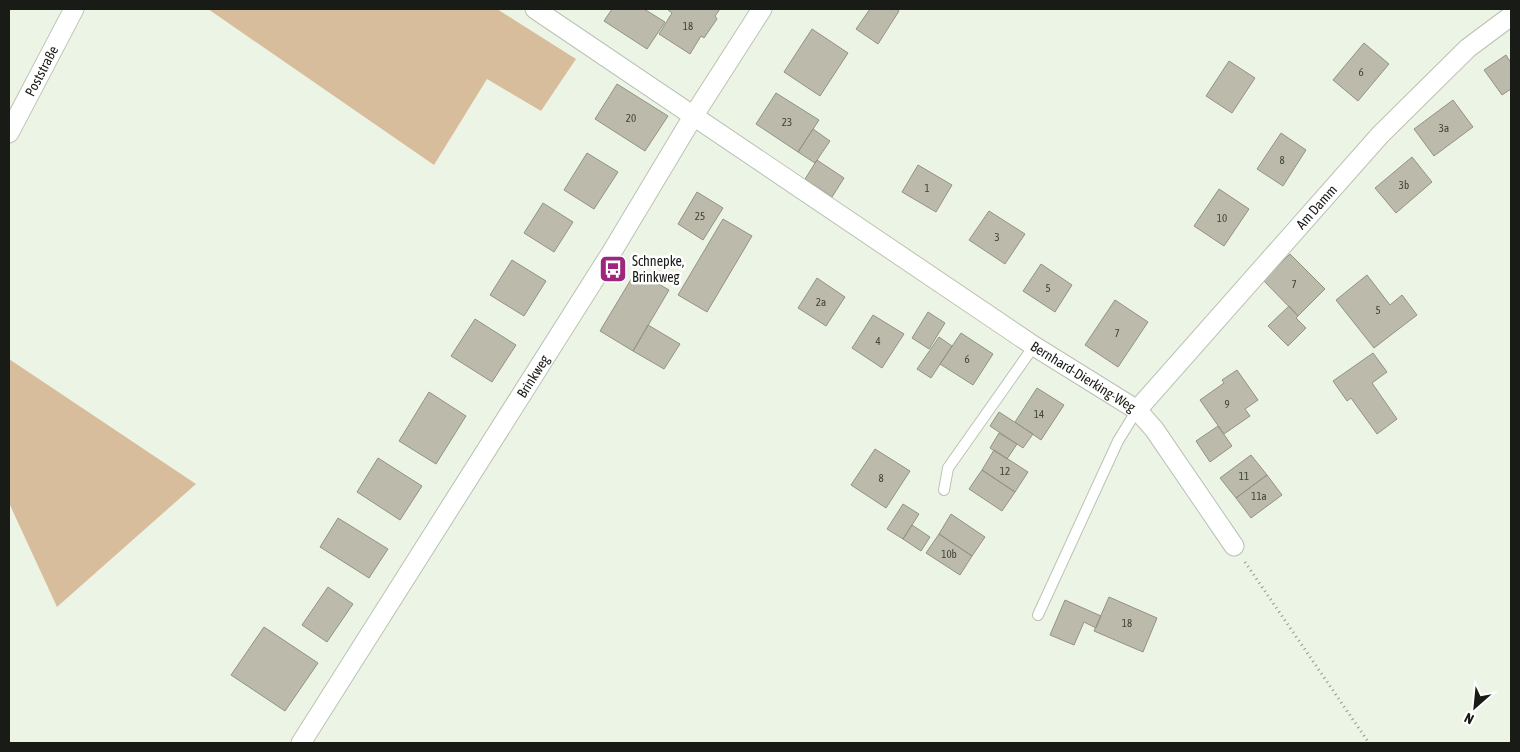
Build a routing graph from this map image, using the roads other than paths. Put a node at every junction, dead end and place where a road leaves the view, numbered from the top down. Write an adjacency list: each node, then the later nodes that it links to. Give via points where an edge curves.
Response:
1 (74, 9): 6 (street, Poststraße)
2 (535, 9): 5 (street, Bernhard-Dierking-Weg)
3 (762, 9): 5 (street, Brinkweg)
4 (1511, 16): 8 (street, Am Damm, via 1468,48 1380,135)
5 (694, 115): 7 (street, Bernhard-Dierking-Weg); 12 (street, Brinkweg, via 613,250)
6 (9, 133)
7 (1034, 346): 8 (street, Bernhard-Dierking-Weg); 9 (lane, via 948,468)
8 (1136, 410): 10 (street, Bernhard-Dierking-Weg, via 1154,429); 11 (lane, via 1118,441)
9 (944, 490)
10 (1234, 546)
11 (1038, 615)
12 (301, 743)

